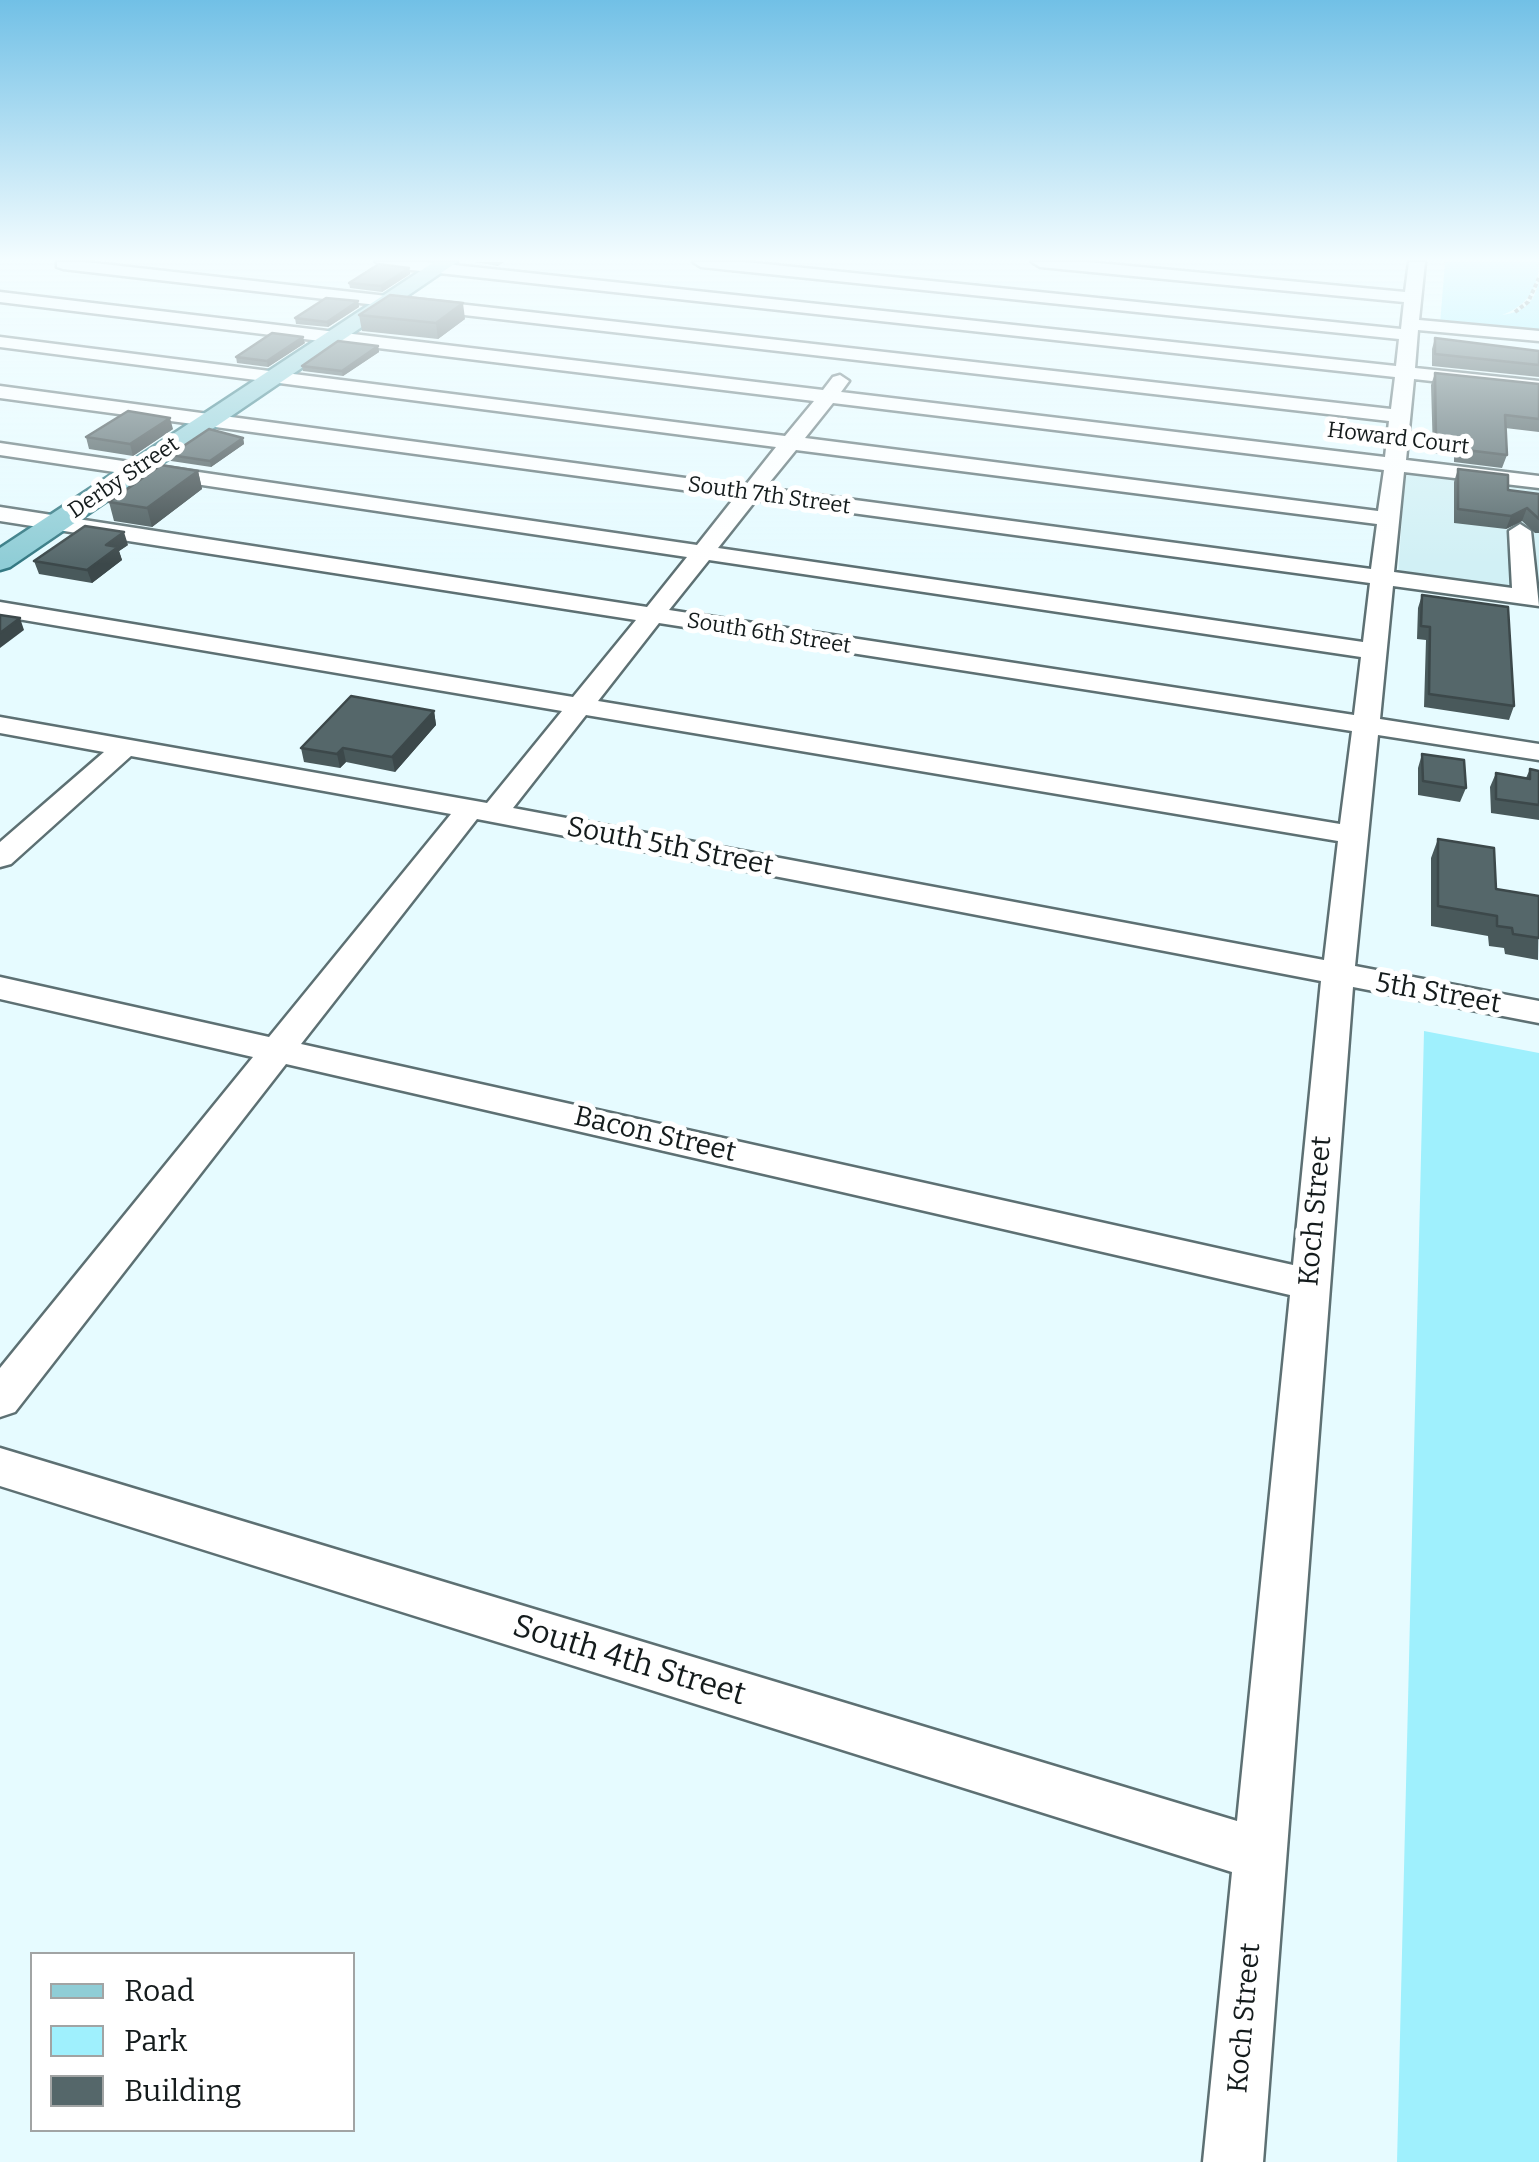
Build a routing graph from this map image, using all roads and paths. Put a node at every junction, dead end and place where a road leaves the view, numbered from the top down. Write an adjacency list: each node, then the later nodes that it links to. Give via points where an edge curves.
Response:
1 (165, 363): 9 (street)
2 (297, 363): 9 (main road, Derby Street)
3 (556, 363): 12 (street, Howard Court)
4 (854, 363): 12 (street)
5 (921, 363): 13 (street)
6 (1312, 363): 8 (street)
7 (1406, 363): 8 (street, Koch Street)
8 (1405, 373): 10 (street); 13 (street, Koch Street)
9 (276, 377): 14 (main road, Derby Street); 15 (street)
10 (1539, 388)
11 (0, 392): 14 (street, South 7th Street)
12 (828, 395): 15 (street); 17 (street, Howard Court)
13 (1400, 416): 17 (street, Koch Street)
14 (211, 420): 18 (main road, Derby Street); 20 (street, South 7th Street)
15 (789, 444): 20 (street); 22 (street)
16 (0, 449): 18 (street)
17 (1395, 464): 19 (street, Howard Court); 22 (street, Koch Street)
18 (137, 469): 23 (main road, Derby Street); 25 (street)
19 (1539, 482)
20 (750, 493): 25 (street); 27 (street, South 7th Street)
21 (0, 514): 23 (street, South 6th Street)
22 (1389, 519): 27 (street, Koch Street)
23 (57, 523): 26 (main road, Derby Street); 30 (street, South 6th Street)
24 (1520, 531): 28 (street)
25 (702, 553): 30 (street); 31 (street)
26 (0, 561)
27 (1382, 578): 28 (street, South 7th Street); 31 (street, Koch Street)
28 (1532, 598)
29 (0, 608): 32 (street)
30 (652, 616): 32 (street); 34 (street, South 6th Street)
31 (1374, 651): 34 (street, Koch Street)
32 (578, 708): 37 (street); 38 (street)
33 (0, 725): 35 (street, South 5th Street)
34 (1366, 726): 36 (street, South 6th Street); 38 (street, Koch Street)
35 (124, 748): 37 (street, South 5th Street); 39 (street)
36 (1539, 752)
37 (482, 811): 40 (street, South 5th Street); 43 (street)
38 (1354, 835): 40 (street, Koch Street)
39 (0, 858)
40 (1338, 976): 42 (street, 5th Street); 44 (street, Koch Street)
41 (0, 988): 43 (street, Bacon Street)
42 (1539, 1012)
43 (278, 1050): 44 (street, Bacon Street); 45 (street)
44 (1310, 1284): 47 (street, Koch Street)
45 (0, 1399)
46 (0, 1467): 47 (street, South 4th Street)
47 (1259, 1854): 48 (street, Koch Street)
48 (1233, 2162)

